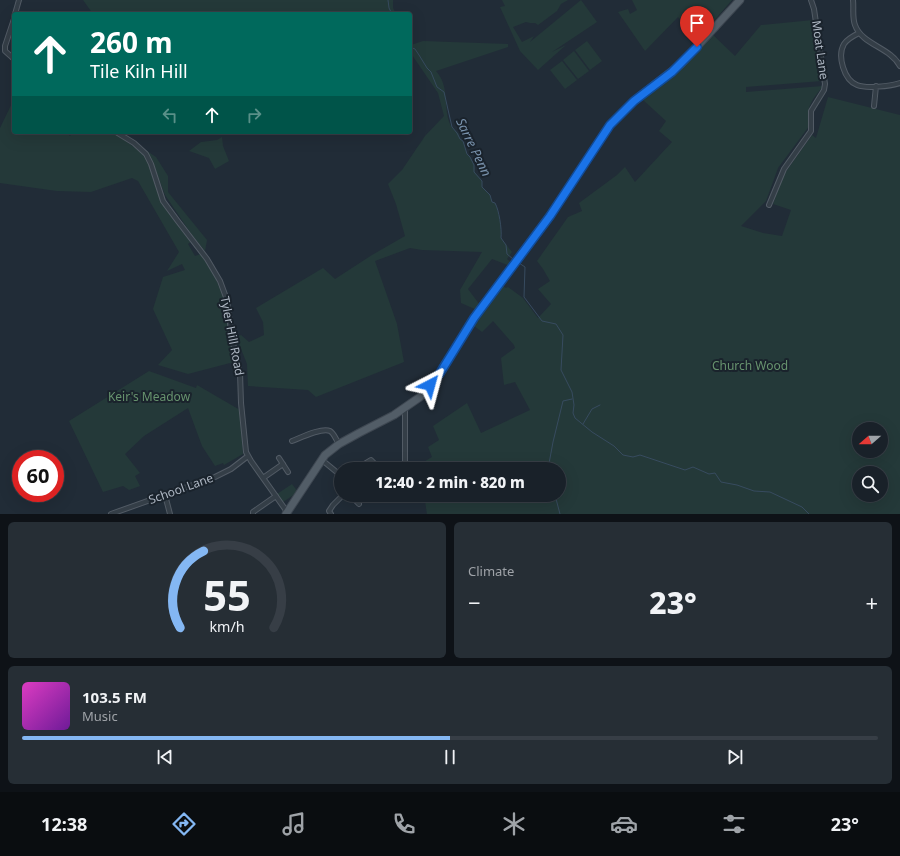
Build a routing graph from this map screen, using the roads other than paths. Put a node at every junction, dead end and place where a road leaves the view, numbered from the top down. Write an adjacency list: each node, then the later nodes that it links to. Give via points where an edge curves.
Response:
1 (19, 0): 5 (street)
2 (740, 0): 15 (main road, via 681,64 634,101 614,121 550,216 474,318 440,373 420,397)
3 (811, 0): 14 (street, Moat Lane, via 824,90 811,111 811,131 784,169)
4 (853, 0): 7 (street, via 853,20)
5 (16, 12)
6 (12, 25): 8 (street, via 5,51)
7 (859, 33): 9 (street, via 892,56); 11 (street, via 843,47 844,70 850,81 856,85)
8 (12, 57)
9 (900, 66)
10 (900, 83): 11 (street)
11 (876, 86): 12 (street)
12 (874, 106)
13 (119, 134): 18 (street, Tyler Hill Road, via 146,154 163,201 207,259 225,293 240,373)
14 (769, 205)
15 (404, 408): 17 (main road); 21 (street)
16 (292, 441): 17 (street, via 325,430 332,433)
17 (339, 444): 20 (main road)
18 (248, 456): 25 (street, Tyler Hill Road); 26 (street, School Lane, via 228,471)
19 (279, 458): 22 (street)
20 (321, 460): 23 (street); 29 (main road)
21 (405, 462)
22 (283, 464): 24 (street); 25 (street)
23 (334, 470)
24 (288, 472)
25 (263, 478): 27 (street, Tyler Hill Road)
26 (165, 495): 30 (street, School Lane); 31 (street)
27 (276, 496): 29 (street, Tyler Hill Road); 32 (street)
28 (337, 502): 33 (street, via 329,512)
29 (287, 513)
30 (111, 514)
31 (170, 514)
32 (253, 514)
33 (331, 514)

